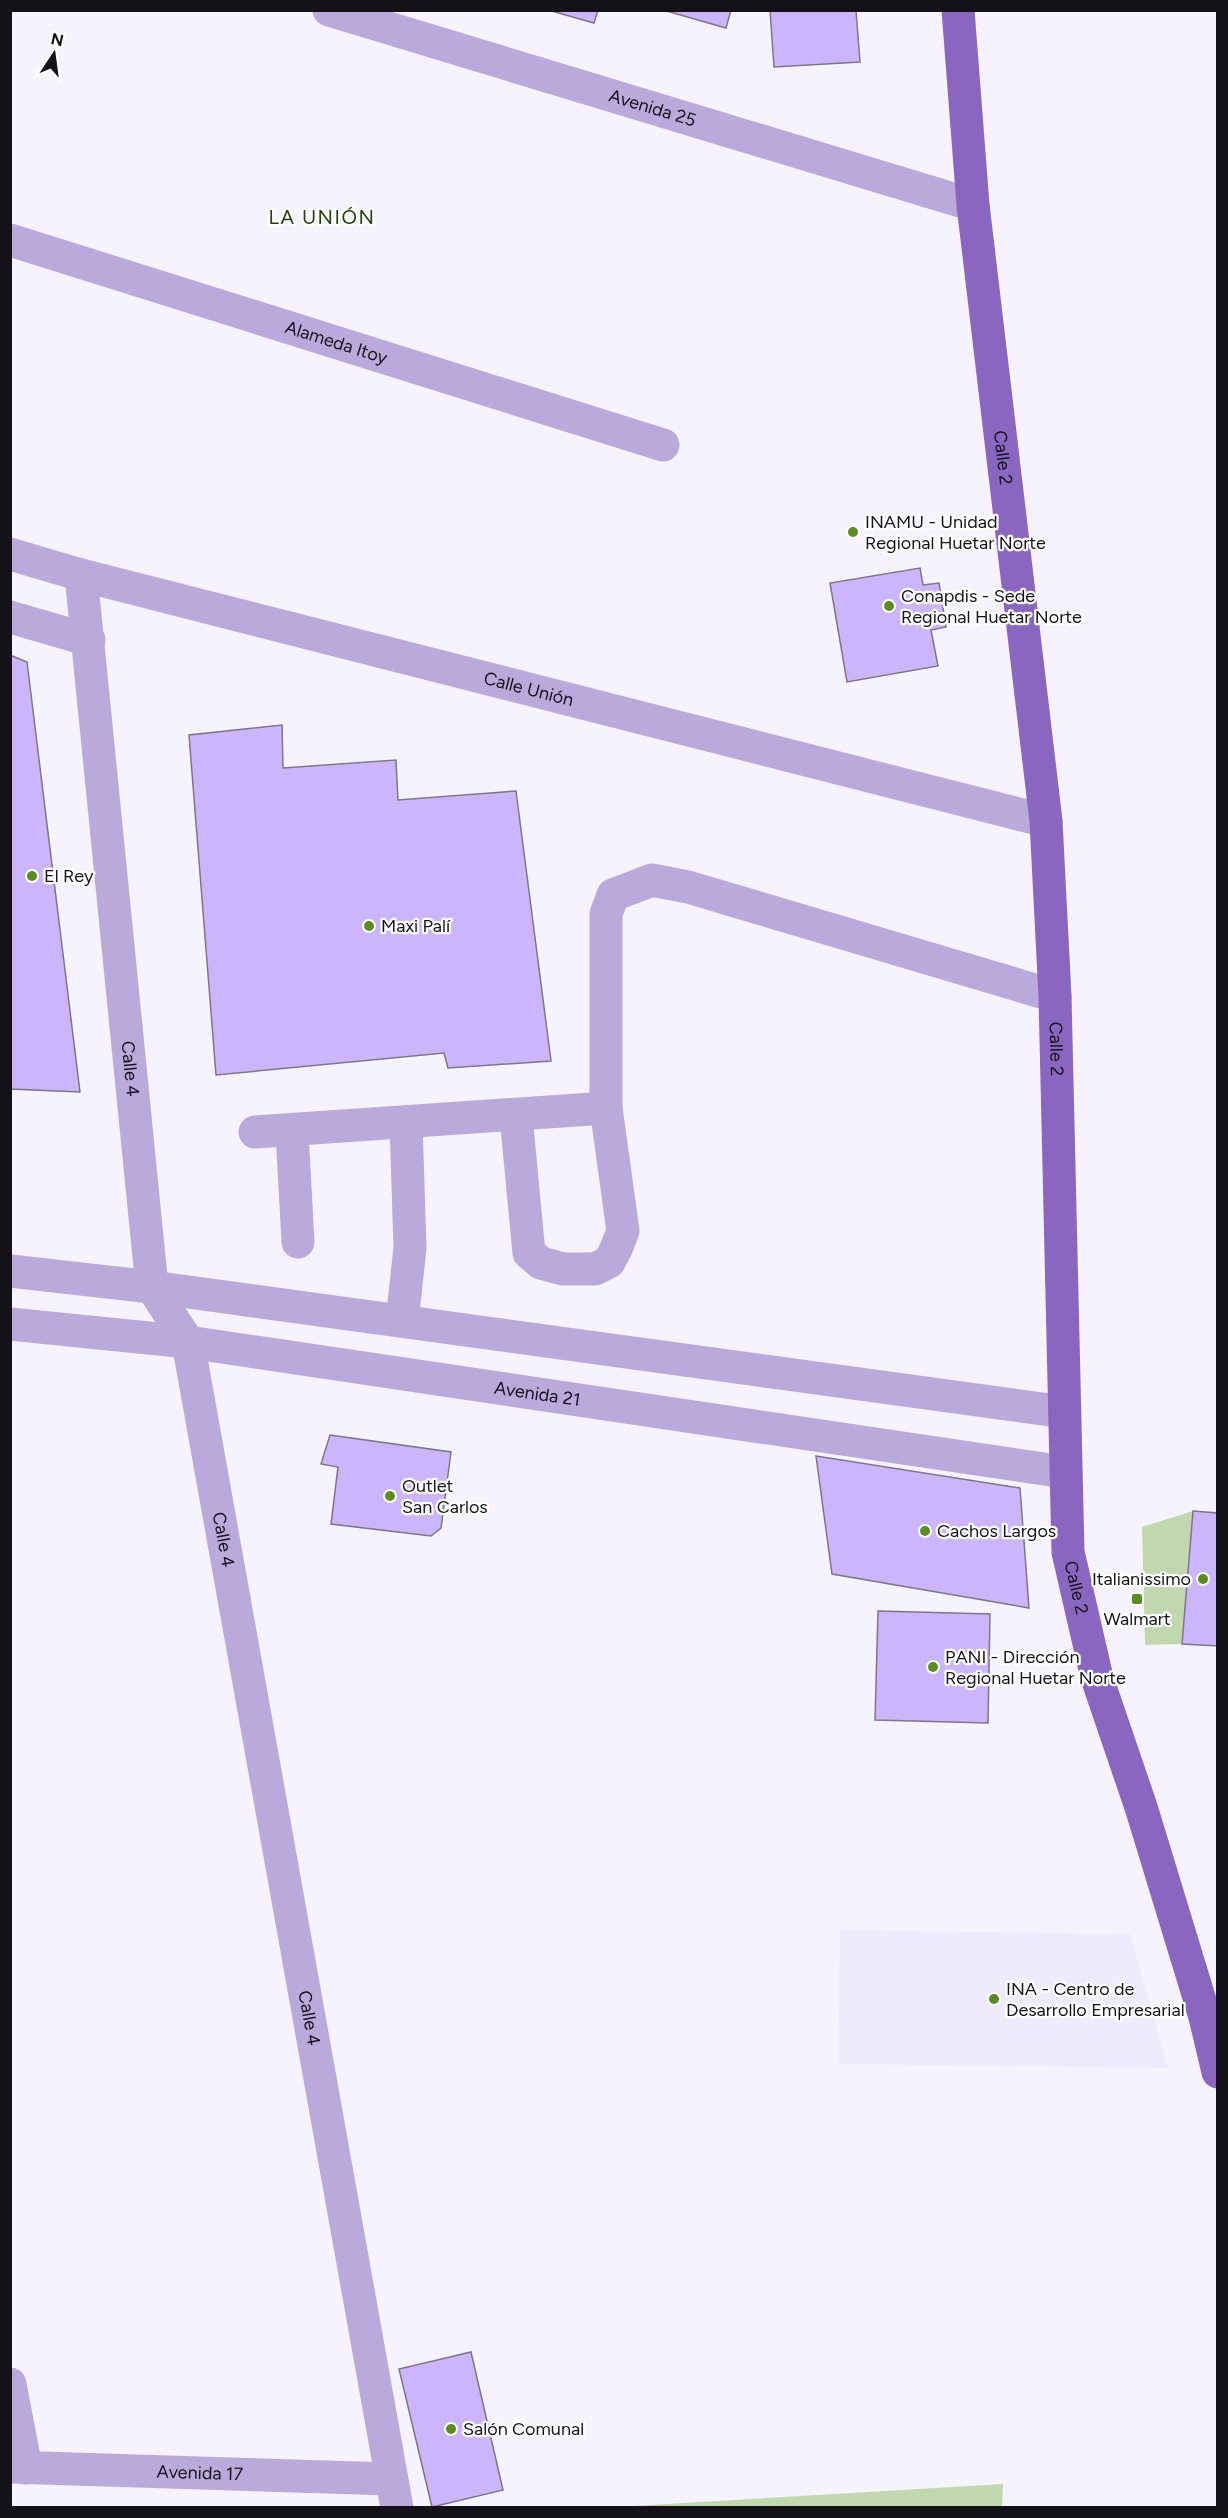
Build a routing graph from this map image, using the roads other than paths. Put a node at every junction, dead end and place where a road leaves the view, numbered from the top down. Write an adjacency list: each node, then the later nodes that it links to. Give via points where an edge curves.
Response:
1 (329, 10): 3 (street, Avenida 25)
2 (958, 10): 3 (main road, Calle 2)
3 (973, 205): 10 (main road, Calle 2)
4 (10, 240): 5 (street, Alameda Itoy)
5 (663, 445)
6 (10, 554): 7 (street, Calle Unión)
7 (81, 575): 9 (street, Calle 4); 10 (street, Calle Unión)
8 (10, 617): 9 (street)
9 (89, 640): 19 (street, Calle 4)
10 (1046, 821): 11 (main road, Calle 2)
11 (1054, 996): 12 (street, via 688,887 652,880 613,896 606,915); 23 (main road, Calle 2)
12 (606, 1108): 13 (street); 13 (street, via 623,1231 609,1262 595,1269 563,1269 541,1263 529,1253)
13 (516, 1116): 14 (street)
14 (406, 1122): 16 (street); 20 (street, via 410,1248)
15 (255, 1132): 16 (street)
16 (292, 1132): 17 (street)
17 (298, 1242)
18 (10, 1271): 19 (street)
19 (152, 1287): 20 (street); 22 (street, Calle 4)
20 (402, 1321): 23 (street)
21 (10, 1324): 22 (street, Avenida 21)
22 (188, 1342): 24 (street, Avenida 21); 28 (street, Calle 4)
23 (1064, 1412): 24 (main road, Calle 2)
24 (1064, 1472): 25 (main road, Calle 2, via 1068,1552 1097,1678 1148,1829)
25 (1218, 2072)
26 (10, 2384): 27 (street)
27 (18, 2467): 28 (street, Avenida 17)
28 (394, 2493)

